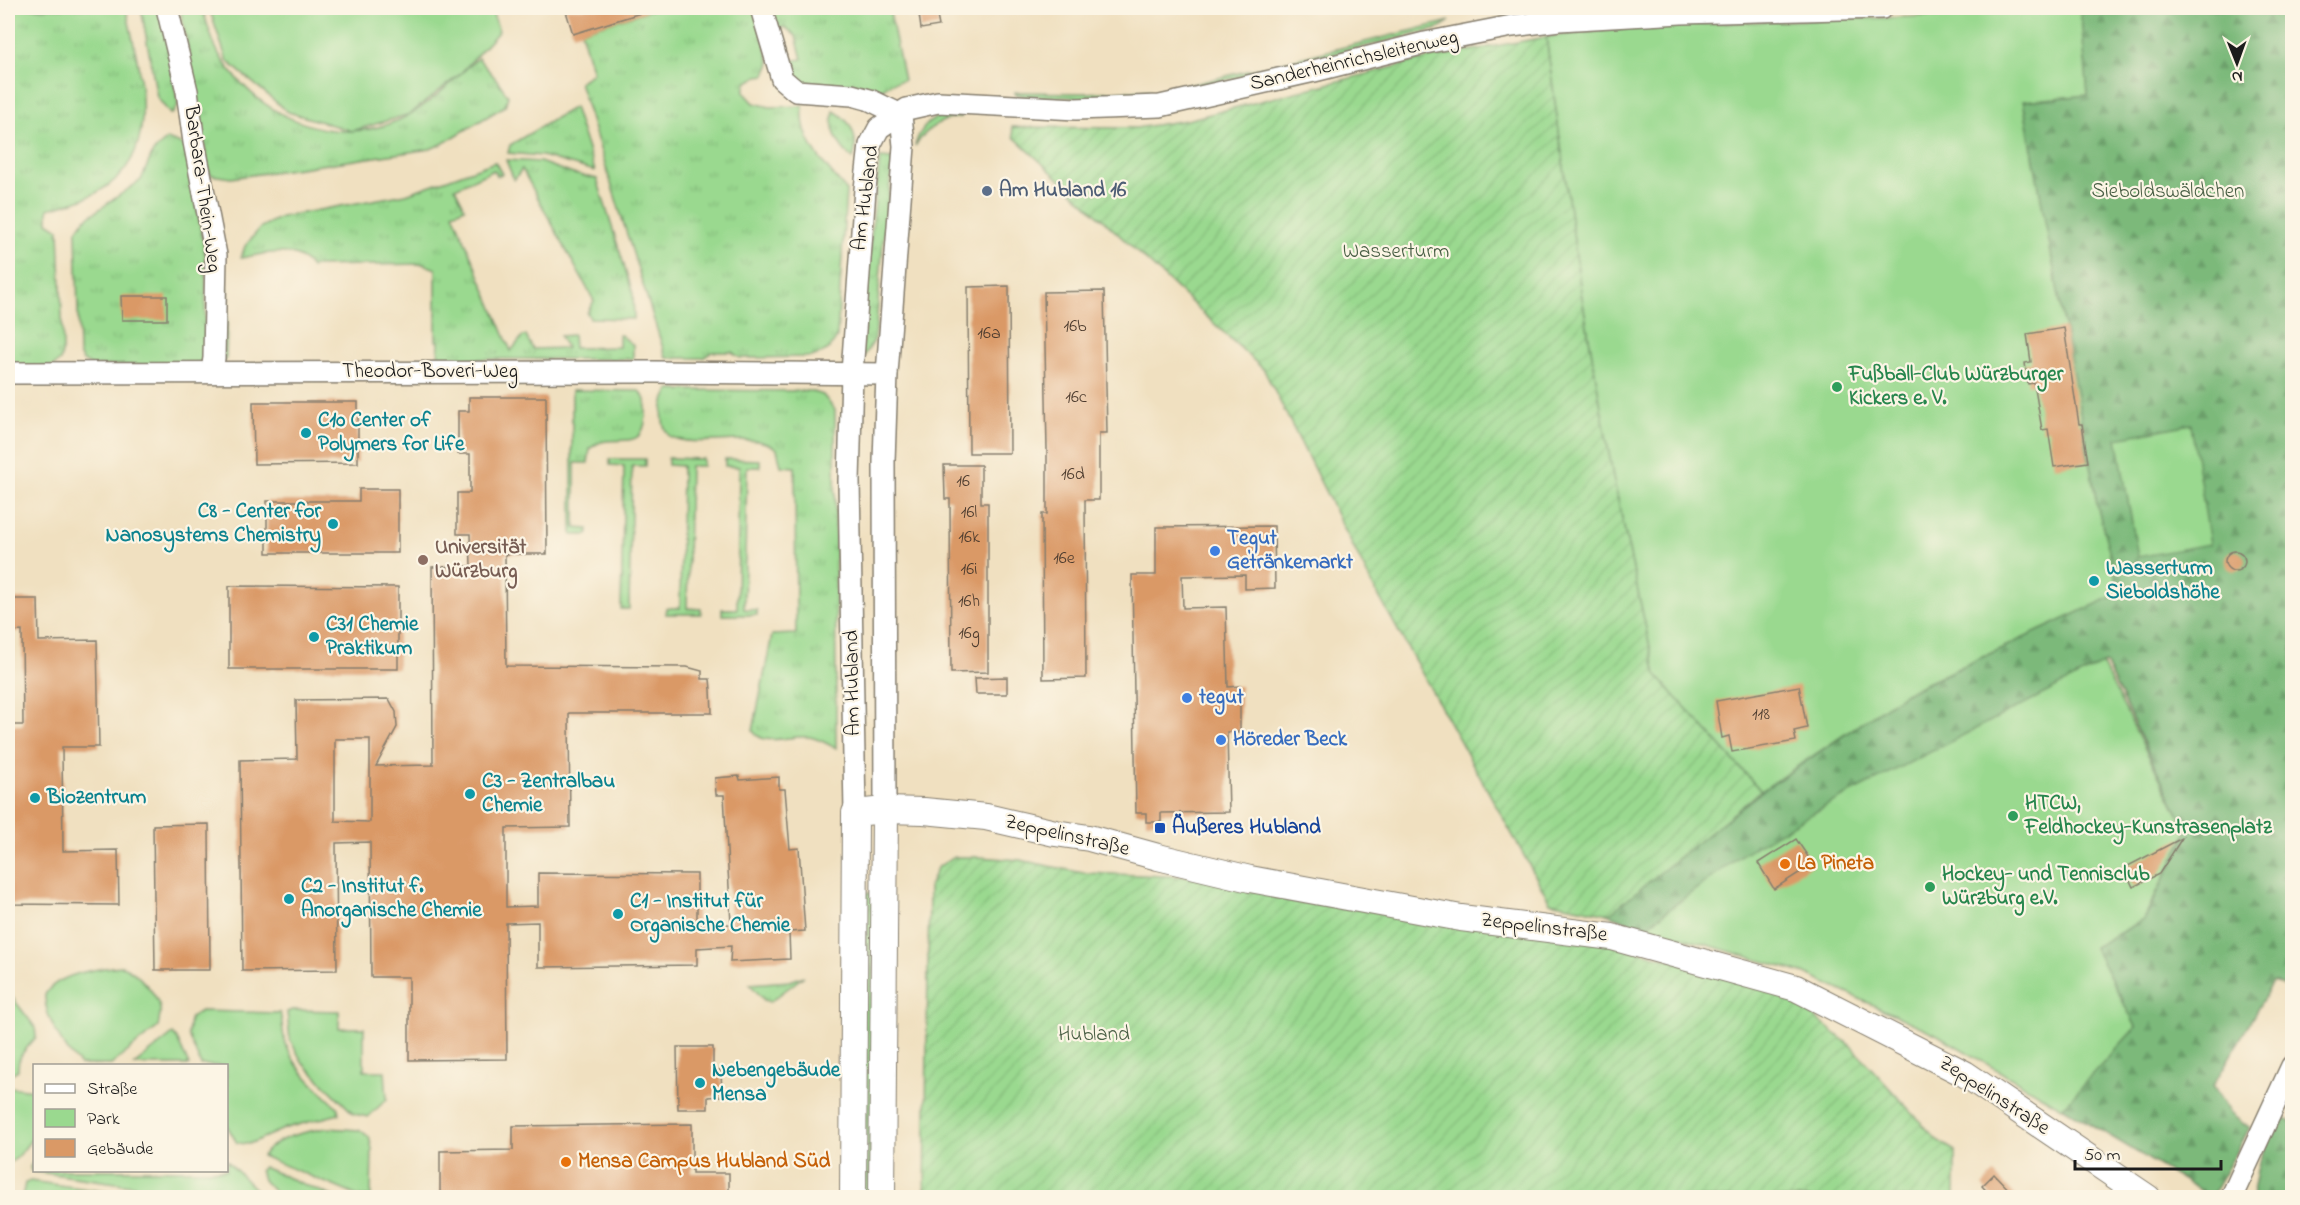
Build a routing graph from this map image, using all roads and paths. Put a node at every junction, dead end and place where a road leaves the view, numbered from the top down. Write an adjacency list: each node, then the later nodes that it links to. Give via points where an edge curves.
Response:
1 (167, 8): 5 (street, Barbara-Thein-Weg, via 187,91 216,255)
2 (760, 8): 4 (street, via 782,79 796,91 852,95)
3 (1882, 8): 4 (street, Sanderheinrichsleitenweg, via 1772,9 1559,20 1457,36 1160,106 1076,109 938,102 918,105)
4 (901, 115): 7 (street, Am Hubland, via 879,128 870,145); 8 (street, Am Hubland, via 904,146)
5 (212, 372): 6 (street, Theodor-Boveri-Weg); 7 (street, Theodor-Boveri-Weg)
6 (8, 373)
7 (852, 373): 8 (street, Theodor-Boveri-Weg); 10 (street, Am Hubland, via 849,481)
8 (886, 374): 9 (street, Am Hubland)
9 (885, 810): 10 (street); 13 (street, Am Hubland); 14 (street, Zeppelinstraße, via 986,817 1089,838 1250,879 1461,918 1612,937 1796,988 1965,1074)
10 (855, 813): 12 (street, Am Hubland)
11 (2292, 1066): 15 (street)
12 (853, 1197)
13 (882, 1197)
14 (2148, 1197)
15 (2231, 1197)

